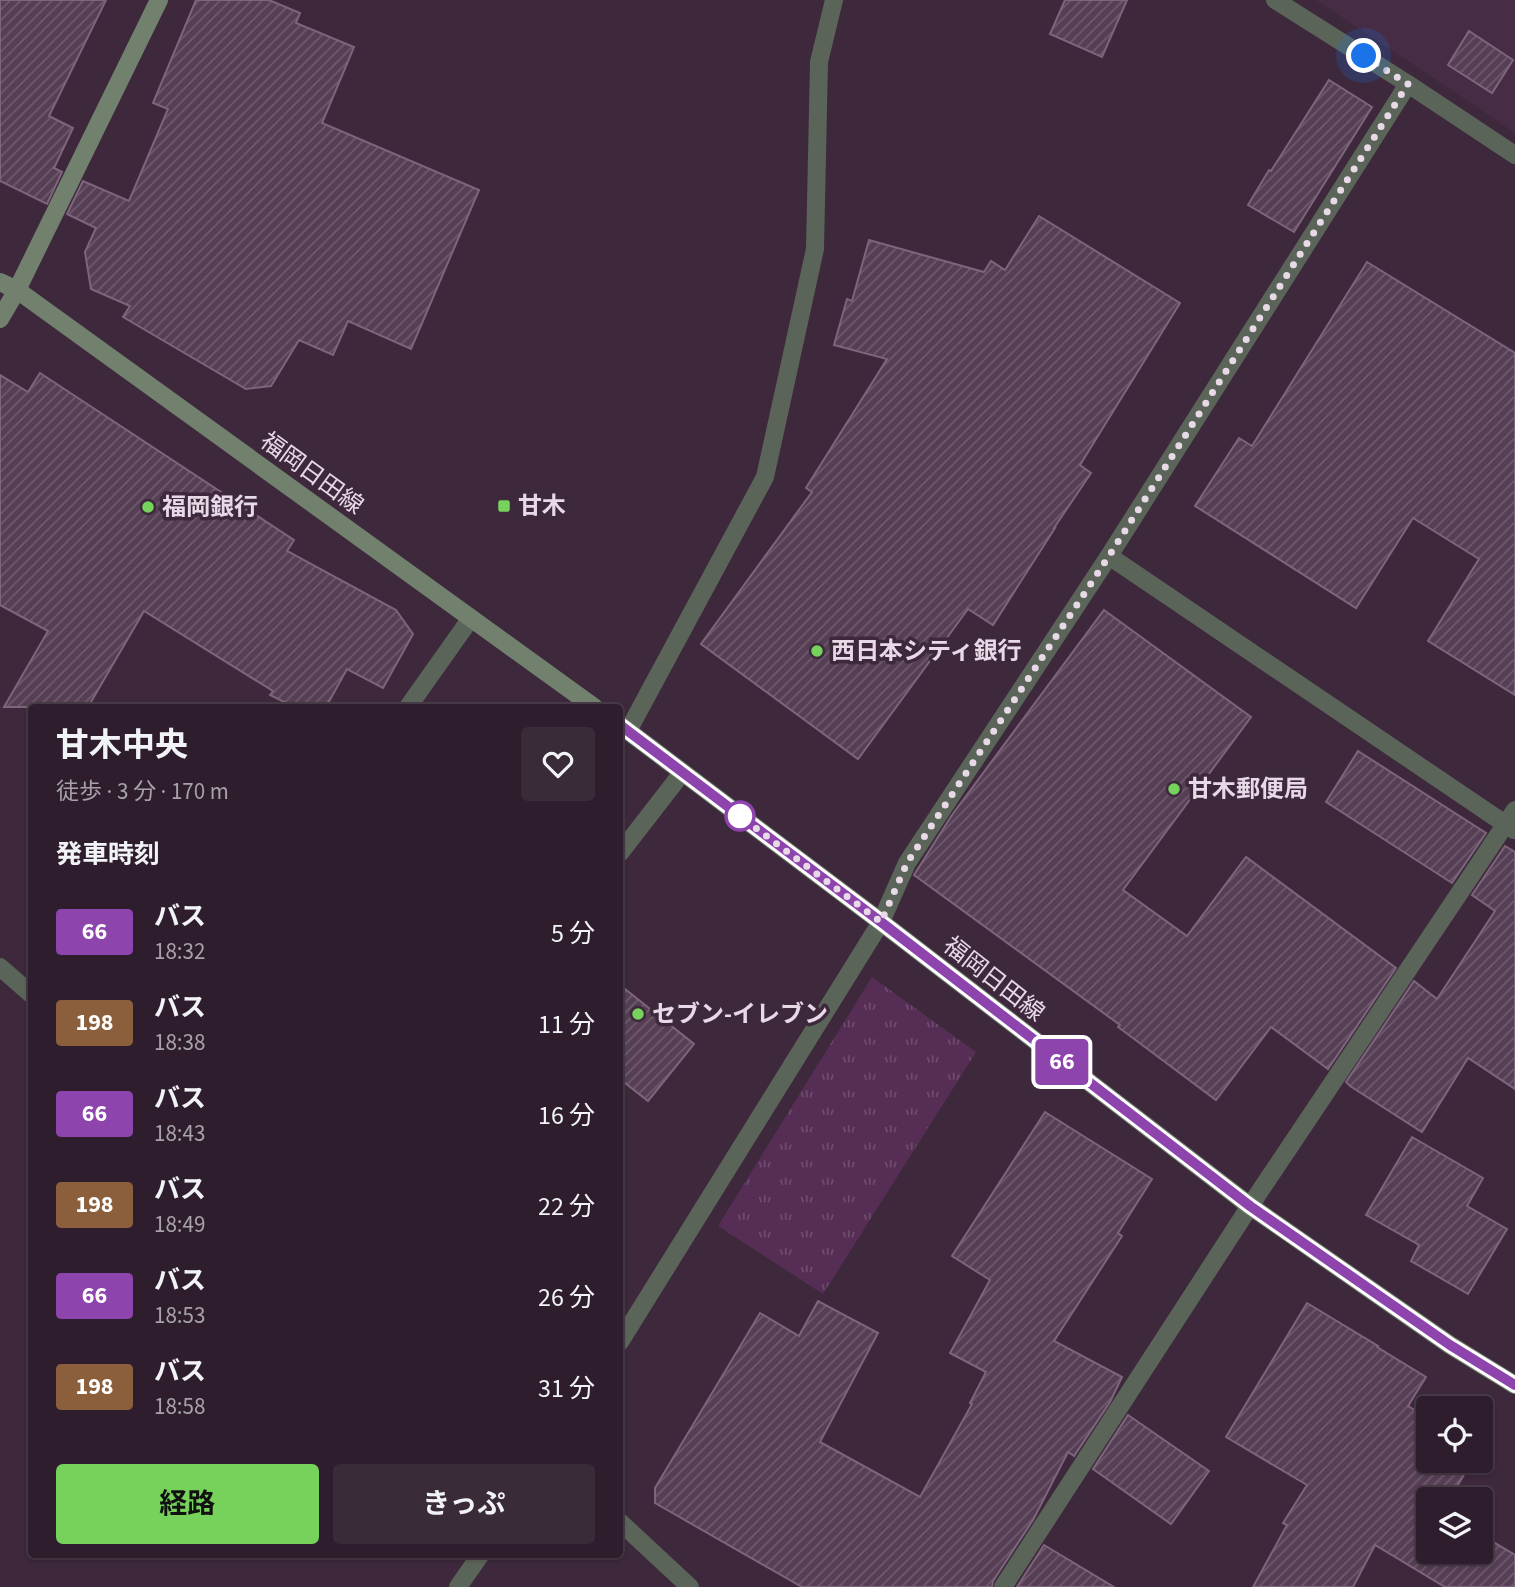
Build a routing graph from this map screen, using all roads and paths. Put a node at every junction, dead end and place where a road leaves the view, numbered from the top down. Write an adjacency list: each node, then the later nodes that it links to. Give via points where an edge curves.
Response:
1 (159, 0): 6 (main road)
2 (834, 0): 12 (street, via 819,62 815,249 765,477)
3 (1275, 0): 4 (street)
4 (1408, 84): 5 (street); 8 (street)
5 (1515, 155)
6 (8, 286): 7 (main road); 9 (main road, 福岡日田線)
7 (0, 319)
8 (1109, 556): 14 (street); 16 (street, via 907,863)
9 (471, 618): 10 (street); 11 (main road, 福岡日田線)
10 (410, 704)
11 (590, 704)
12 (624, 728): 13 (main road, 福岡日田線)
13 (682, 773): 15 (street); 16 (main road, 福岡日田線)
14 (1512, 822): 19 (street)
15 (623, 849)
16 (881, 922): 19 (main road, 福岡日田線); 20 (street)
17 (0, 967): 18 (street)
18 (28, 992)
19 (1250, 1206): 21 (main road, 福岡日田線); 26 (street)
20 (623, 1337)
21 (1515, 1385)
22 (623, 1525): 25 (street)
23 (478, 1558): 24 (street)
24 (458, 1587)
25 (690, 1587)
26 (1003, 1587)

